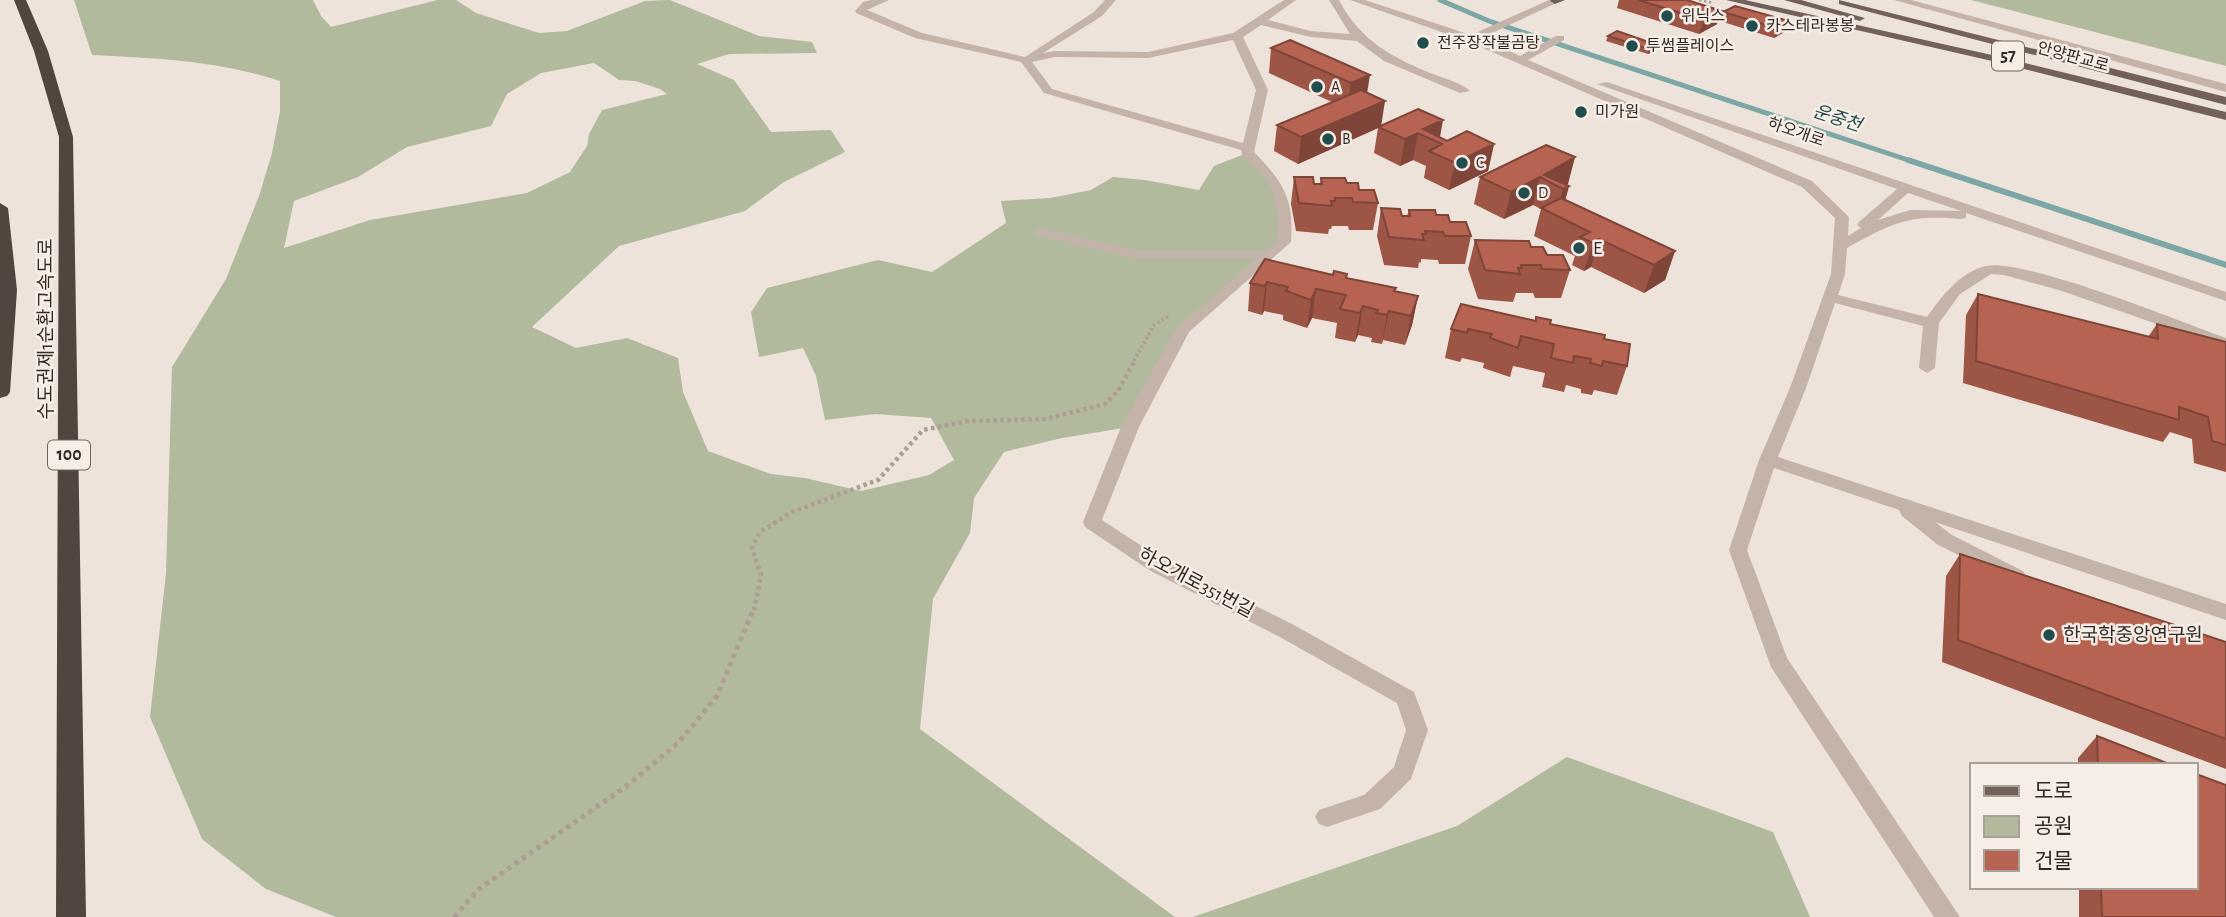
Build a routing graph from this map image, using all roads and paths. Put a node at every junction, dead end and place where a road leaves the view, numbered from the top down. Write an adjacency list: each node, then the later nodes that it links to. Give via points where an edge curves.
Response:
1 (20, 0): 44 (highway, 수도권제1순환고속도로 / 100, via 41,51 66,137)
2 (884, 0): 18 (street, via 860,11 919,36)
3 (1111, 0): 18 (street)
4 (1291, 0): 12 (street)
5 (1334, 0): 14 (street)
6 (1355, 0): 16 (street, 하오개로)
7 (1558, 0): 16 (street)
8 (1731, 0): 22 (main road)
9 (1789, 0): 22 (main road, 안양판교로 / 57)
10 (1836, 0): 21 (main road, 안양판교로 / 57)
11 (1899, 0): 19 (street)
12 (1260, 20): 13 (street); 14 (street, via 1328,37)
13 (1237, 36): 18 (street, via 1148,55 1055,54); 24 (street, via 1262,90)
14 (1358, 38): 20 (street, via 1378,54)
15 (1560, 38): 17 (street)
16 (1471, 39): 17 (street, 하오개로); 25 (street)
17 (1525, 57): 23 (street, 하오개로)
18 (1025, 60): 24 (street, via 1048,91)
19 (2226, 88)
20 (1464, 91)
21 (2226, 101)
22 (2226, 115)
23 (1754, 136): 25 (street); 26 (street, 하오개로)
24 (1248, 148): 31 (street, 하오개로351번길, via 1247,153 1272,178 1286,214 1284,242)
25 (1732, 152): 30 (street, via 1807,184 1842,217)
26 (1906, 188): 28 (street, 하오개로); 30 (street)
27 (0, 208): 38 (highway, 수도권제1순환고속도로, via 8,290)
28 (1997, 220): 30 (street, via 1926,211 1905,213); 33 (street, 하오개로)
29 (1041, 232): 31 (street, via 1138,255)
30 (1840, 246): 32 (street)
31 (1268, 255): 43 (street, 하오개로351번길, via 1183,330 1130,427 1092,522 1156,565 1406,698 1417,730 1403,772 1372,802)
32 (1830, 297): 34 (street); 39 (street)
33 (2226, 297)
34 (1931, 323): 36 (street, via 1954,289 1992,268 2030,275); 37 (street)
35 (1146, 340): 45 (path, via 1118,391 1105,404 1045,419 968,421 923,430 878,480 792,512 760,533 752,548 761,575 753,612 717,696 669,751 479,889)
36 (2226, 342)
37 (1927, 368)
38 (0, 392)
39 (1768, 460): 40 (street); 46 (street, via 1738,550 1778,661)
40 (1897, 503): 41 (street, via 1945,540); 42 (street)
41 (2038, 586)
42 (2226, 612)
43 (1327, 817)
44 (71, 917)
45 (454, 917)
46 (1948, 917)

